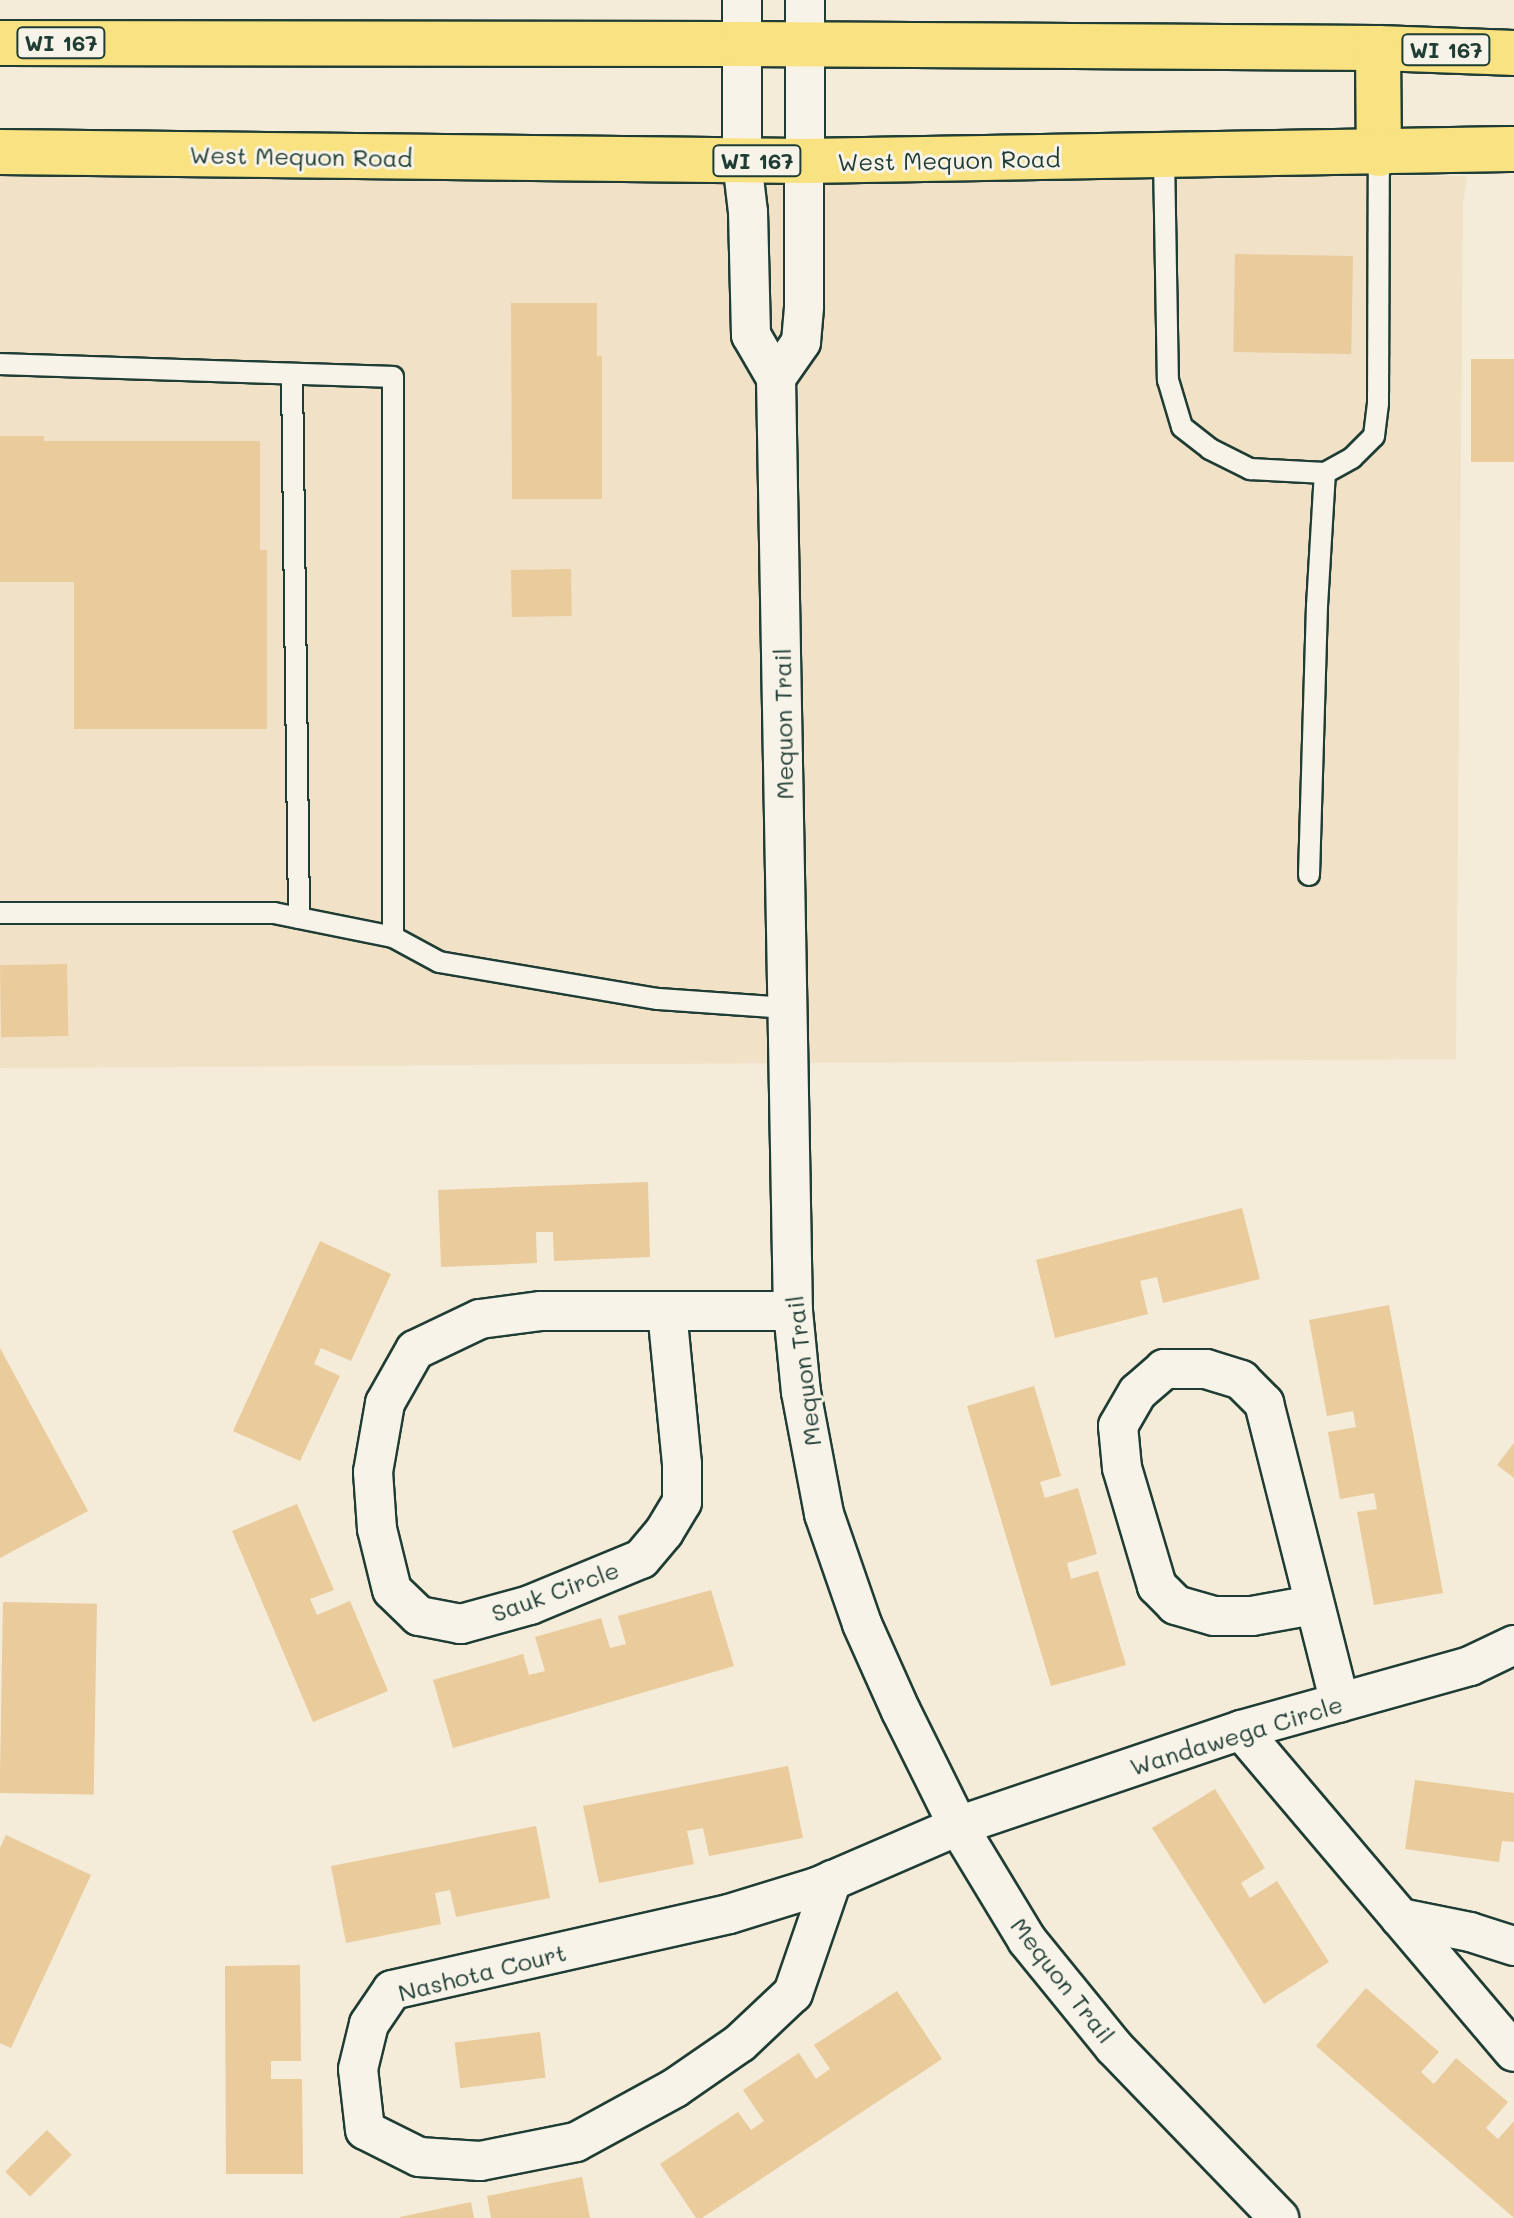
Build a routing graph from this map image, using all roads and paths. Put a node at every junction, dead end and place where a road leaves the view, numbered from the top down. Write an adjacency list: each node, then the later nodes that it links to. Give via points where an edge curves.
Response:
1 (742, 0): 4 (street, Mequon Trail)
2 (805, 0): 5 (street)
3 (0, 43): 4 (main road, WI 167)
4 (742, 44): 5 (main road, WI 167); 12 (street, Mequon Trail)
5 (804, 44): 6 (main road, WI 167); 13 (street)
6 (1378, 48): 7 (main road, WI 167); 10 (main road)
7 (1514, 53)
8 (1514, 149): 10 (main road, West Mequon Road / WI 167)
9 (0, 152): 12 (main road, West Mequon Road / WI 167)
10 (1379, 154): 11 (main road, West Mequon Road / WI 167); 17 (lane, via 1374,436 1352,458)
11 (1164, 157): 13 (main road, West Mequon Road / WI 167); 17 (lane, via 1168,380 1182,427 1210,449 1250,469)
12 (742, 161): 13 (main road, West Mequon Road / WI 167); 16 (street, Mequon Trail, via 751,335)
13 (804, 161): 16 (street, via 801,342)
14 (0, 364): 15 (lane)
15 (292, 374): 20 (lane); 21 (lane, via 393,377)
16 (776, 378): 22 (street, Mequon Trail)
17 (1325, 473): 18 (lane)
18 (1309, 875)
19 (0, 913): 20 (lane, via 274,913)
20 (299, 918): 21 (lane)
21 (393, 937): 22 (lane, via 439,962 658,999)
22 (788, 1008): 24 (street, Mequon Trail)
23 (667, 1311): 23 (street, Sauk Circle, via 541,1311 480,1319 415,1350 385,1403 373,1472 377,1529 392,1590 419,1616 461,1624 530,1605 641,1559 664,1532 682,1502); 24 (street, Sauk Circle)
24 (793, 1311): 29 (street, Mequon Trail, via 801,1392 824,1514 862,1624)
25 (1313, 1605): 25 (street, via 1264,1403 1241,1380 1206,1369 1164,1369 1138,1392 1118,1426 1122,1468 1157,1586 1176,1605 1214,1616 1252,1616); 27 (street)
26 (1514, 1645): 27 (street, Wandawega Circle, via 1470,1666)
27 (1340, 1703): 28 (street, Wandawega Circle)
28 (1241, 1730): 29 (street, Wandawega Circle); 31 (street)
29 (958, 1826): 30 (street, Nashota Court); 34 (street, Mequon Trail, via 1027,1940 1114,2047)
30 (832, 1880): 30 (street, Nashota Court, via 729,1914 392,1990 369,2024 358,2069 365,2130 419,2157 480,2161 576,2142 675,2088 740,2043 793,1993)
31 (1400, 1918): 32 (street); 33 (street)
32 (1514, 1946)
33 (1514, 2052)
34 (1279, 2218)

